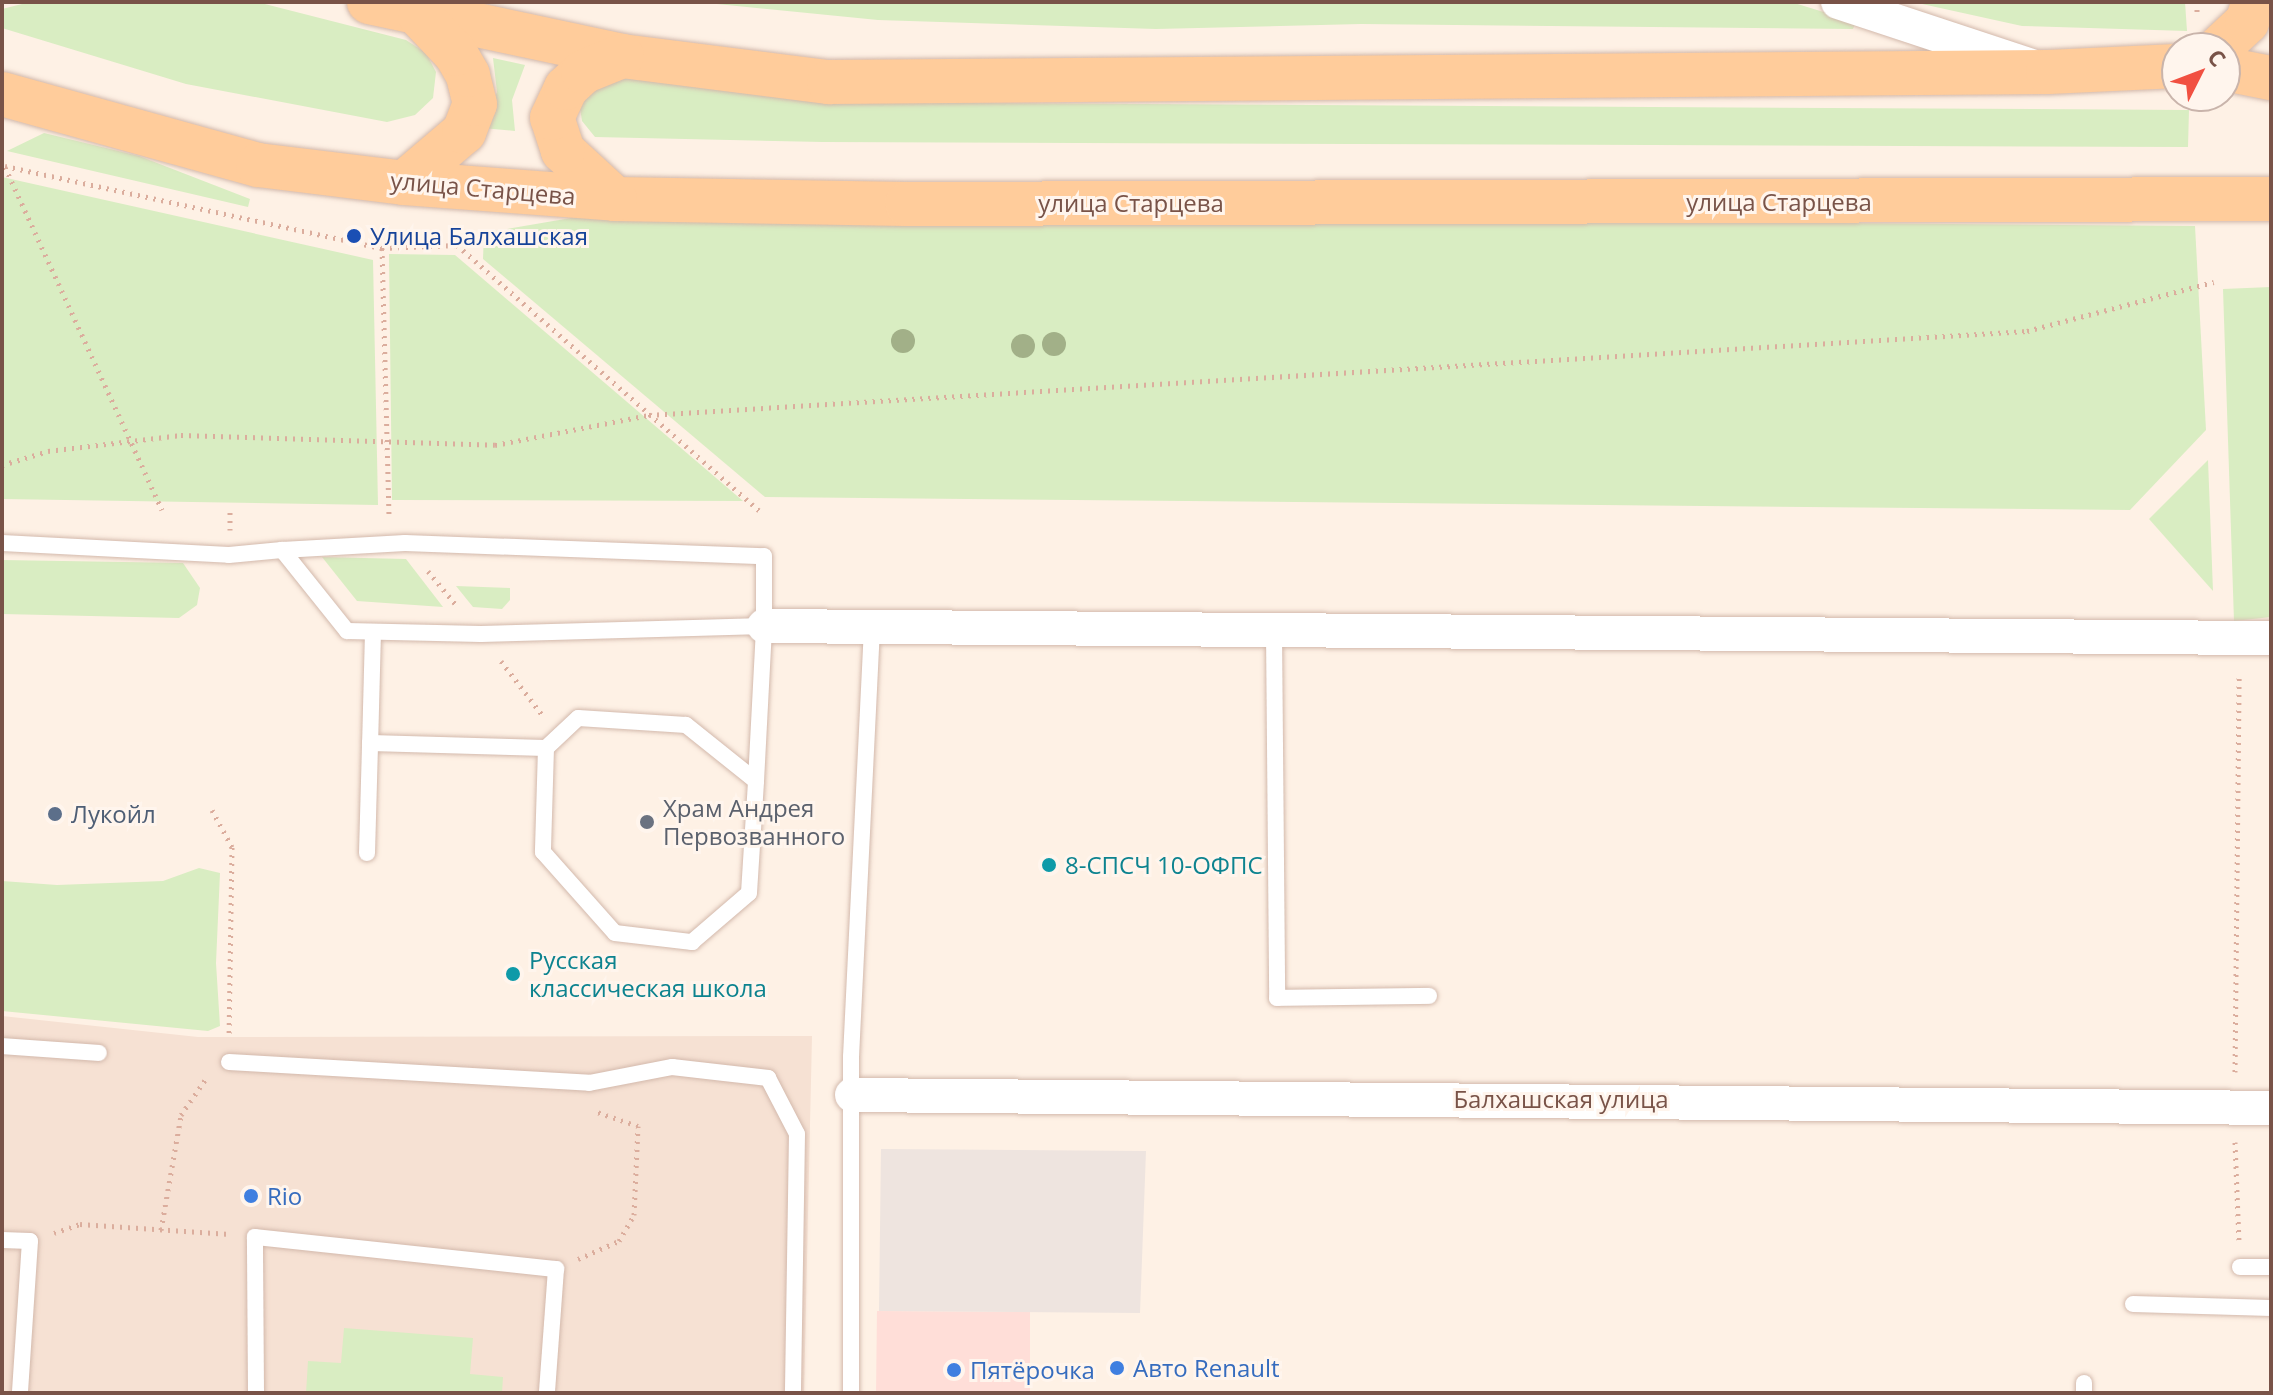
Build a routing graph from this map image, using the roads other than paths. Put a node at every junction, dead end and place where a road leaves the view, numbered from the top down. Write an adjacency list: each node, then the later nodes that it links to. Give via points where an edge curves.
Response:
1 (369, 2): 4 (main road)
2 (2254, 2): 5 (main road, via 2247,22)
3 (1856, 5): 8 (street)
4 (420, 16): 6 (main road); 12 (main road, via 456,54 475,104 464,132)
5 (2236, 32)
6 (622, 56): 8 (main road, via 829,82); 13 (main road, via 583,72 566,88 552,118 563,151)
7 (2161, 67): 8 (main road)
8 (2048, 72)
9 (2241, 72): 10 (main road)
10 (2271, 78)
11 (2, 94): 12 (main road, улица Старцева, via 258,165)
12 (404, 183): 13 (main road, улица Старцева)
13 (615, 199): 14 (main road, улица Старцева, via 954,204)
14 (2271, 199)
15 (2, 543): 16 (lane, via 229,555)
16 (282, 550): 17 (lane, via 405,543 764,556); 20 (lane, via 347,631)
17 (764, 626): 18 (street); 20 (lane); 24 (lane)
18 (872, 629): 19 (street); 30 (lane, via 866,673)
19 (1274, 631): 21 (street); 26 (lane, via 1277,998)
20 (373, 632): 22 (lane)
21 (2271, 638)
22 (370, 743): 23 (lane); 25 (lane)
23 (546, 748): 24 (lane, via 578,718 686,725); 24 (lane, via 543,852 615,933 692,942 749,893)
24 (756, 781)
25 (367, 853)
26 (1429, 996)
27 (2, 1046): 28 (lane)
28 (99, 1053)
29 (229, 1062): 40 (lane, via 589,1083 672,1067 768,1078 797,1134)
30 (852, 1095): 31 (street, Балхашская улица); 41 (lane)
31 (2271, 1108)
32 (2, 1240): 37 (lane, via 30,1241)
33 (2240, 1267): 34 (lane)
34 (2271, 1267)
35 (2133, 1304): 36 (lane)
36 (2271, 1308)
37 (20, 1393)
38 (256, 1393): 39 (lane, via 255,1237 556,1269)
39 (547, 1393)
40 (793, 1393)
41 (851, 1393)

